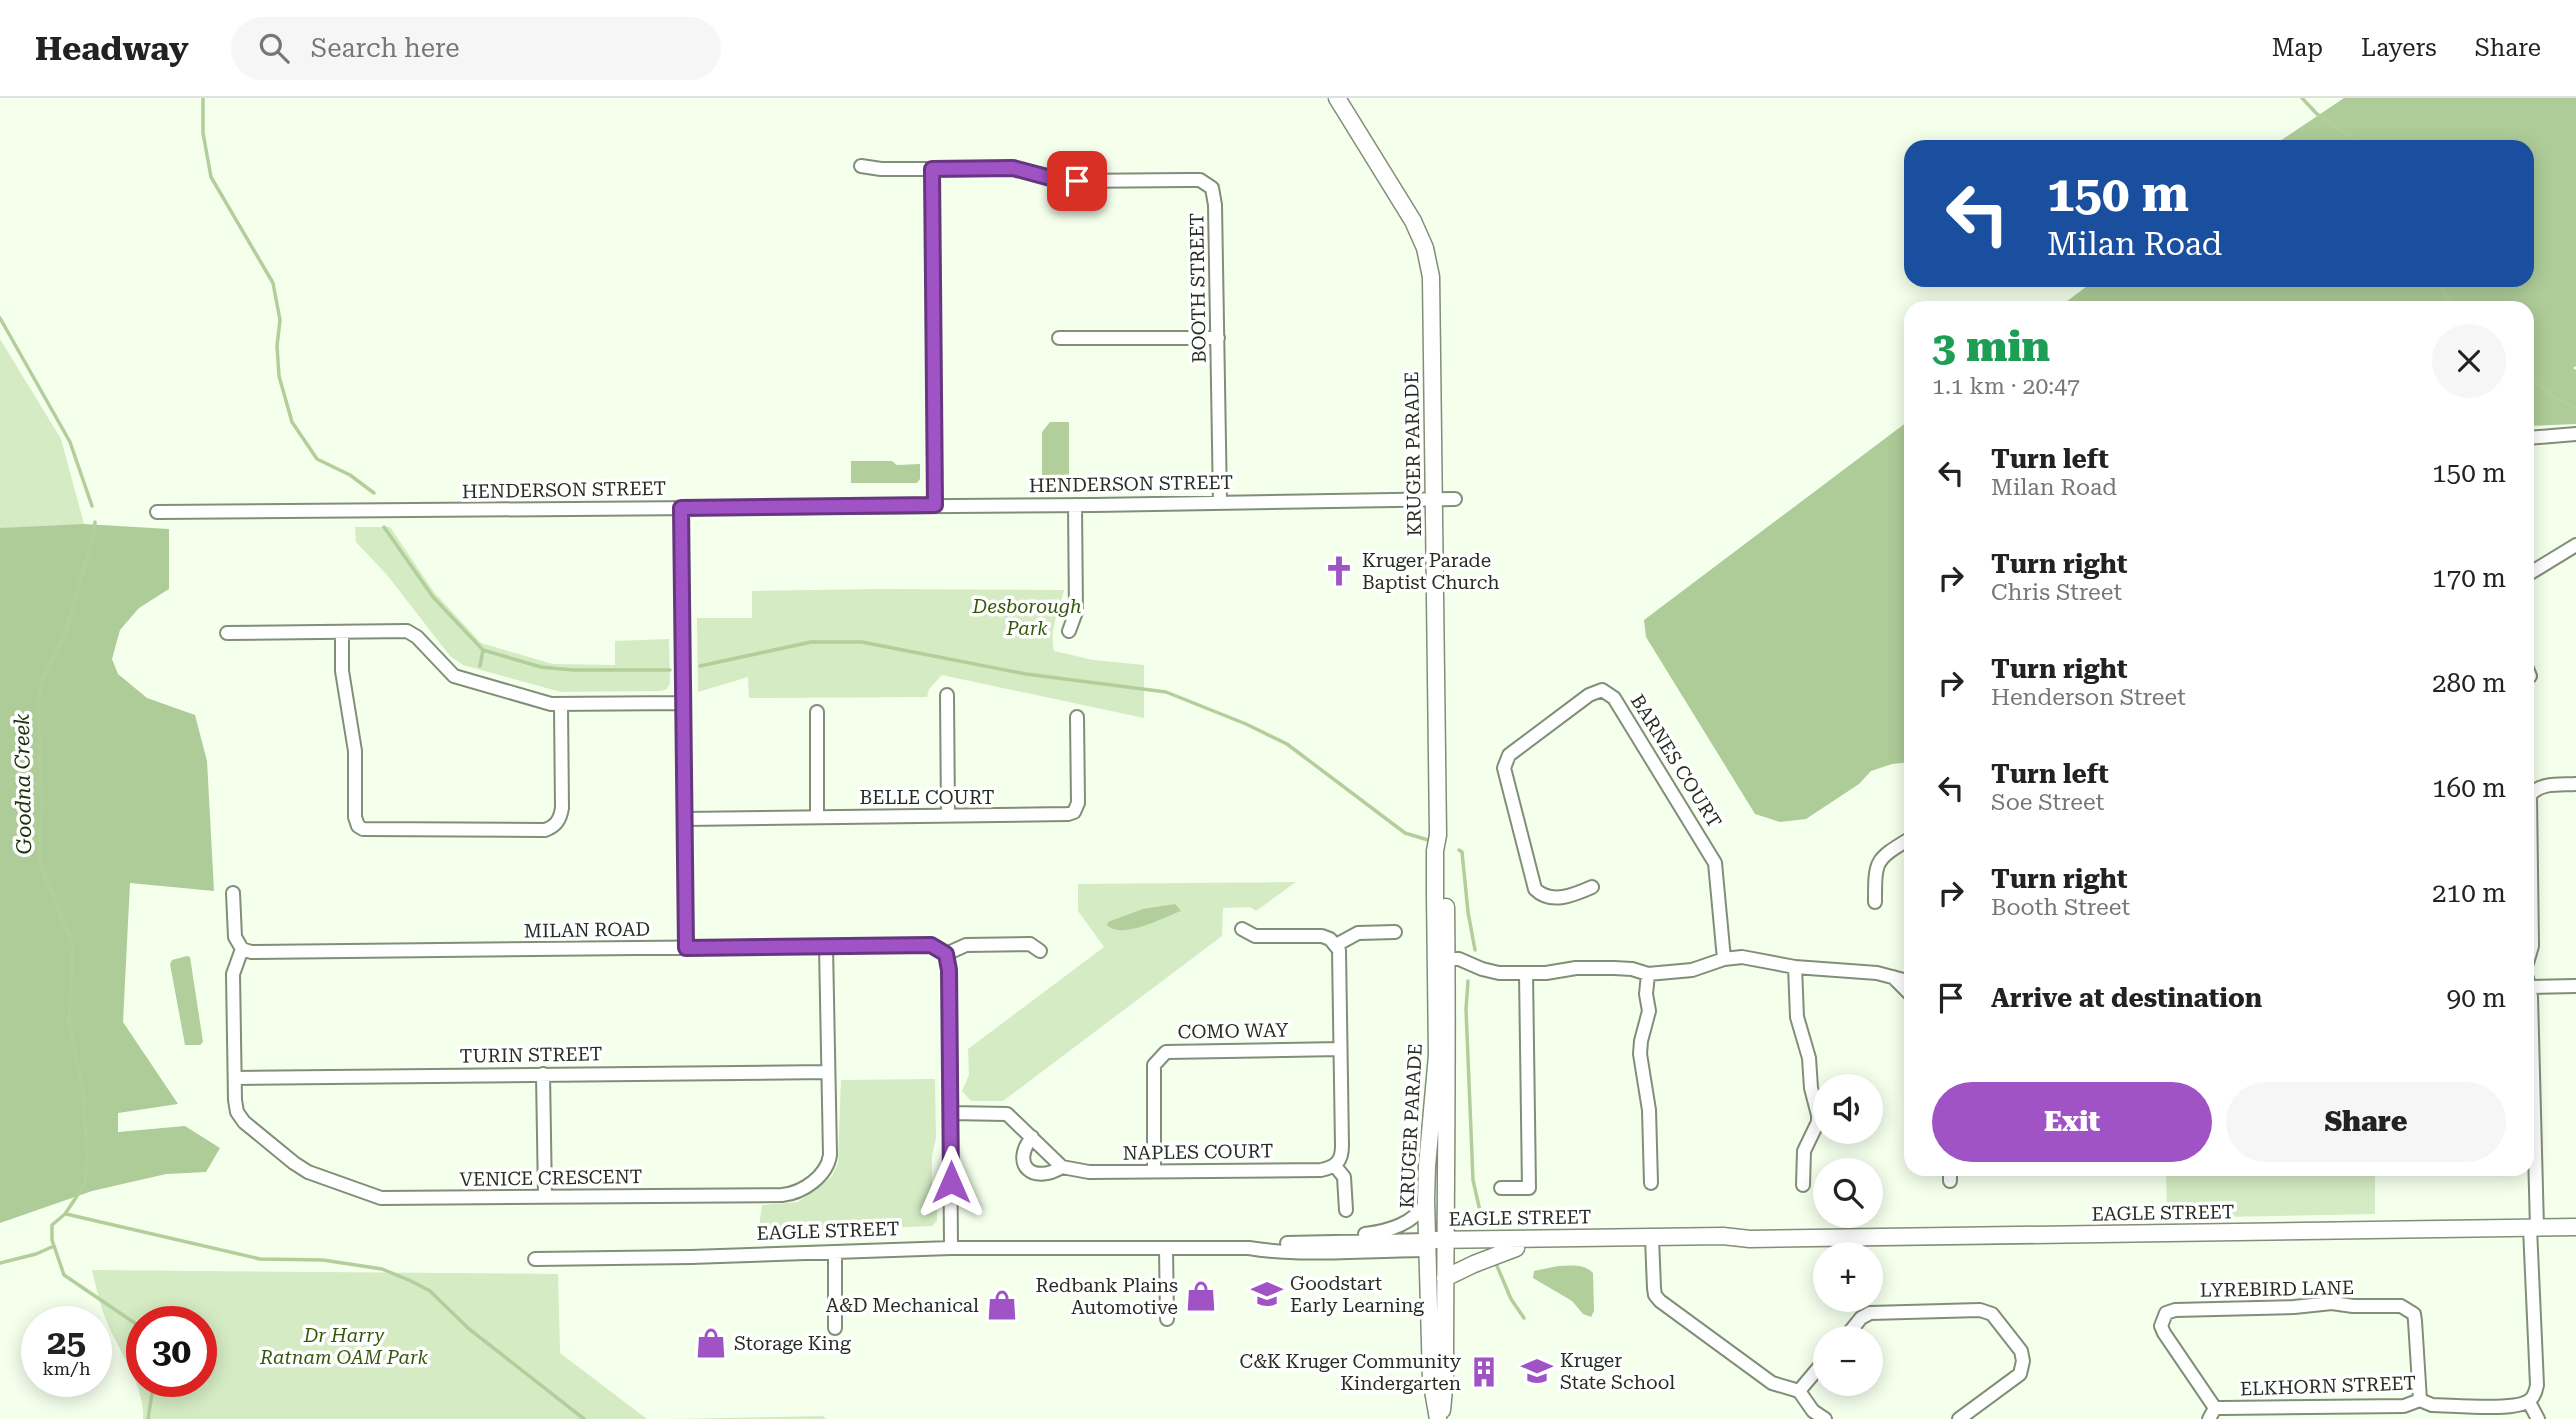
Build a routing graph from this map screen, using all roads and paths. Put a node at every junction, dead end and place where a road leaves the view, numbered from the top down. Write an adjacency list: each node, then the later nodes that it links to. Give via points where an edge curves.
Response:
1 (1337, 98): 8 (street, KRUGER PARADE, via 1413,221 1428,258)
2 (861, 166): 3 (street)
3 (932, 169): 5 (street, BOOTH STREET, via 1003,167 1068,181 1200,180 1207,184 1215,205); 11 (street)
4 (1059, 338): 5 (street)
5 (1218, 338): 10 (street, BOOTH STREET)
6 (2576, 434): 7 (street)
7 (2534, 437)
8 (1434, 499): 9 (street, HENDERSON STREET); 10 (street, HENDERSON STREET); 43 (street, KRUGER PARADE, via 1435,851)
9 (1455, 499)
10 (1220, 503): 12 (street, HENDERSON STREET)
11 (935, 505): 12 (street, HENDERSON STREET); 13 (street, HENDERSON STREET)
12 (1075, 505): 17 (street, via 1076,612)
13 (681, 508): 14 (street, HENDERSON STREET); 21 (street)
14 (157, 512)
15 (2576, 545): 16 (street)
16 (2534, 571)
17 (1069, 631)
18 (342, 632): 19 (street); 22 (street, via 407,631 454,676); 22 (street, via 342,671 355,751 356,822 363,829 551,828 562,808)
19 (227, 633)
20 (947, 695): 27 (street)
21 (683, 704): 22 (street); 29 (street)
22 (561, 706)
23 (817, 712): 28 (street)
24 (1077, 716): 27 (street, BELLE COURT, via 1079,796 1074,812)
25 (2576, 784): 26 (street, via 2545,785)
26 (2534, 791)
27 (948, 816): 28 (street, BELLE COURT)
28 (817, 817): 29 (street, BELLE COURT)
29 (684, 819): 38 (street)
30 (1904, 842): 33 (street, via 1877,863)
31 (1592, 887): 42 (street, BARNES COURT, via 1556,897 1535,889 1504,768 1509,755 1602,690 1615,698 1715,863)
32 (233, 893): 39 (street, via 233,928)
33 (1875, 902)
34 (1242, 929): 36 (street, via 1255,936 1322,936)
35 (1395, 932): 36 (street, via 1358,933)
36 (1336, 945): 52 (street)
37 (826, 946): 38 (street, MILAN ROAD); 41 (street, MILAN ROAD, via 931,945); 53 (street, VENICE CRESCENT)
38 (686, 948): 39 (street, MILAN ROAD)
39 (242, 949): 55 (street, VENICE CRESCENT, via 233,974)
40 (1040, 951): 41 (street, via 1030,944 966,945)
41 (946, 954): 56 (street)
42 (1724, 960): 44 (street, via 1742,957); 46 (street, via 1692,970)
43 (1441, 965): 45 (street, via 1459,959 1499,973); 66 (street, KRUGER PARADE); 73 (street, KRUGER PARADE)
44 (1794, 967): 47 (street); 63 (street, via 1797,1017 1818,1115 1804,1151)
45 (1526, 973): 46 (street, via 1614,968); 64 (street, via 1529,1188)
46 (1648, 974): 62 (street, via 1649,1011 1640,1054 1649,1110)
47 (1893, 977): 48 (street); 51 (street)
48 (1904, 980)
49 (2534, 982): 50 (street)
50 (2576, 986)
51 (1904, 988)
52 (1340, 1049): 58 (street, via 1342,1154); 60 (street, COMO WAY, via 1166,1052 1154,1065)
53 (828, 1072): 54 (street, TURIN STREET); 65 (street, VENICE CRESCENT, via 828,1164 798,1192)
54 (543, 1074): 55 (street, TURIN STREET); 65 (street)
55 (235, 1077): 65 (street, VENICE CRESCENT, via 235,1106 240,1117 308,1172 390,1199)
56 (950, 1112): 57 (street, via 1007,1114); 74 (street)
57 (1032, 1137): 59 (street); 59 (street, NAPLES COURT, via 1024,1154 1029,1172 1043,1175)
58 (1335, 1166): 60 (street, NAPLES COURT, via 1321,1170); 67 (street, via 1344,1177)
59 (1062, 1167): 60 (street, NAPLES COURT, via 1089,1172)
60 (1154, 1171)
61 (2532, 1176): 69 (street)
62 (1651, 1184)
63 (1803, 1185)
64 (1501, 1188)
65 (545, 1198)
66 (1426, 1200): 70 (street, via 1408,1222 1378,1233); 72 (street, KRUGER PARADE)
67 (1346, 1210)
68 (2576, 1227): 69 (street, EAGLE STREET)
69 (2533, 1228): 71 (street, EAGLE STREET); 87 (street, via 2537,1385)
70 (1330, 1241): 72 (street, EAGLE STREET); 76 (street, EAGLE STREET)
71 (1653, 1242): 73 (street, EAGLE STREET); 77 (street, EAGLE STREET); 85 (street, via 1654,1288 1660,1301 1772,1383)
72 (1428, 1245): 73 (street, EAGLE STREET); 76 (street, EAGLE STREET, via 1307,1251); 89 (street, KRUGER PARADE, via 1431,1379)
73 (1445, 1245): 77 (street, EAGLE STREET); 80 (street, KRUGER PARADE)
74 (951, 1248): 75 (street, EAGLE STREET); 78 (street, EAGLE STREET)
75 (1166, 1248): 76 (street, EAGLE STREET); 81 (street)
76 (1249, 1248)
77 (1516, 1248): 80 (street)
78 (835, 1252): 79 (street, EAGLE STREET); 83 (street)
79 (535, 1259)
80 (1445, 1278): 89 (street, KRUGER PARADE, via 1445,1379)
81 (1167, 1319)
82 (1855, 1326): 91 (street, via 1870,1313 1980,1310 1992,1314 2021,1351 2020,1374)
83 (835, 1328)
84 (1813, 1375): 85 (street)
85 (1800, 1391): 90 (street, via 1813,1411)
86 (2420, 1400): 87 (street, ELKHORN STREET, via 2432,1405 2515,1406); 88 (street, ELKHORN STREET, via 2403,1406); 88 (street, LYREBIRD LANE, via 2414,1314 2401,1306 2322,1303 2166,1313 2161,1326 2164,1333)
87 (2529, 1402): 92 (street)
88 (2212, 1414)
89 (1439, 1419)
90 (1825, 1419)
91 (1959, 1419)
92 (2538, 1419)

